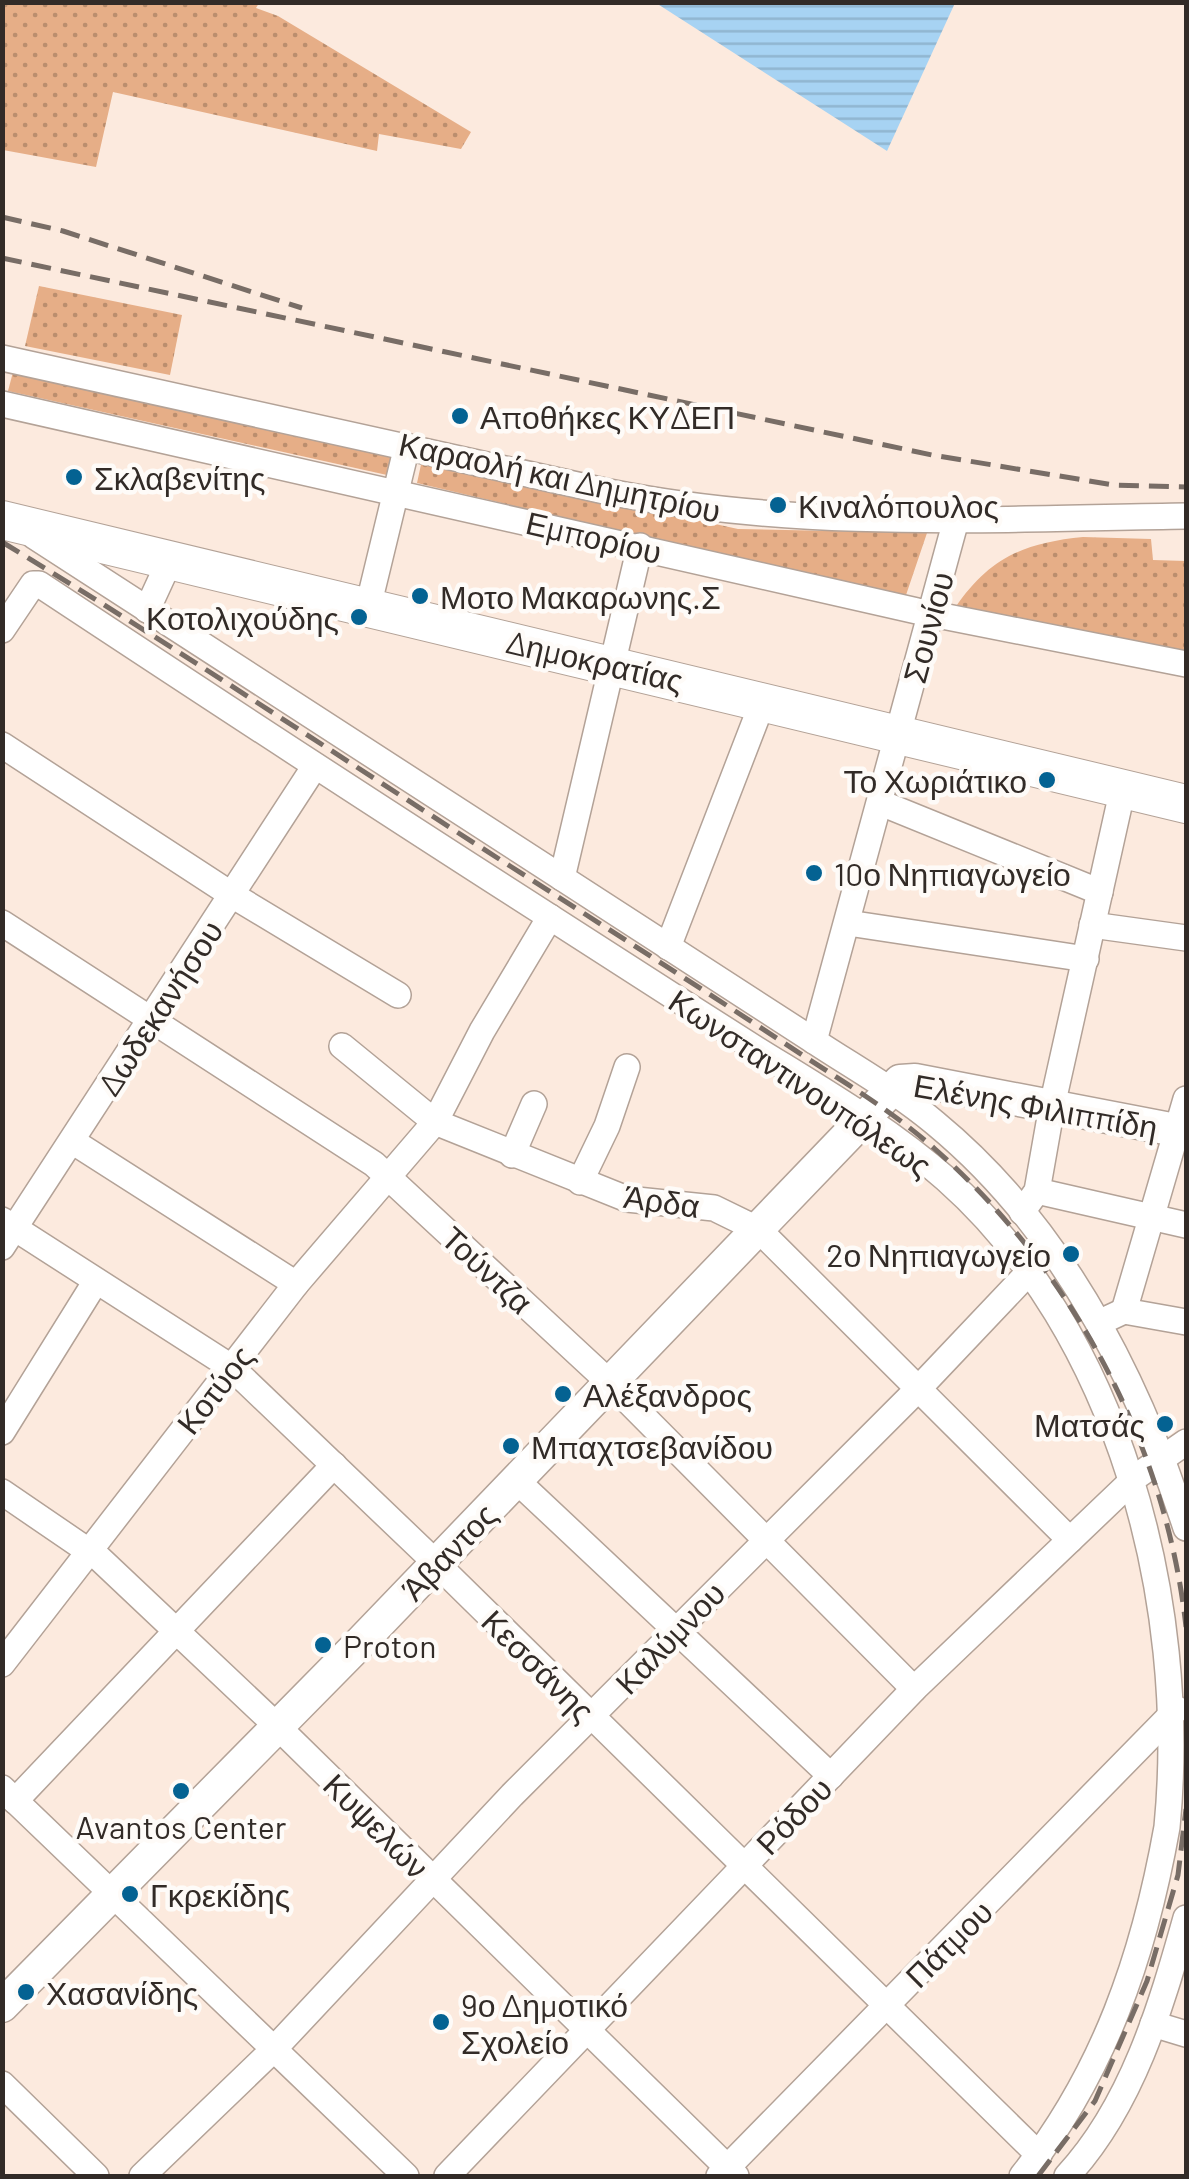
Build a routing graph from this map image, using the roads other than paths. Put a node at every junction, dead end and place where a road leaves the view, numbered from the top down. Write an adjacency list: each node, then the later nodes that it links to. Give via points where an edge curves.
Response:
1 (2, 358): 3 (street, Καραολή και Δημητρίου)
2 (2, 404): 4 (street, Εμπορίου)
3 (407, 446): 4 (street); 6 (street, Καραολή και Δημητρίου, via 704,508)
4 (396, 492): 8 (street, Εμπορίου); 10 (street)
5 (1186, 516): 6 (street, Καραολή και Δημητρίου)
6 (956, 520): 12 (street, Σουνίου)
7 (8, 521): 9 (highway, Δημοκρατίας); 11 (street)
8 (640, 546): 12 (street, Εμπορίου); 14 (street)
9 (170, 560): 10 (highway, Δημοκρατίας); 11 (street)
10 (368, 606): 14 (highway, Δημοκρατίας)
11 (147, 610): 23 (street)
12 (930, 614): 15 (street, Εμπορίου); 17 (street, Σουνίου)
13 (2, 630): 19 (street, Κωνσταντινουπόλεως, via 32,584 39,584)
14 (611, 664): 16 (highway, Δημοκρατίας); 23 (street)
15 (1186, 664)
16 (763, 701): 17 (highway, Δημοκρατίας); 31 (street)
17 (899, 734): 20 (highway, Δημοκρατίας); 21 (street, Σουνίου)
18 (2, 745): 25 (street)
19 (315, 766): 25 (street, Δωδεκανήσου); 26 (street, Κωνσταντινουπόλεως)
20 (1123, 788): 22 (highway, Δημοκρατίας); 24 (street)
21 (882, 803): 24 (street); 28 (street, Σουνίου)
22 (1186, 804)
23 (562, 878): 31 (street)
24 (1100, 892): 29 (street)
25 (232, 895): 33 (street); 34 (street, Δωδεκανήσου)
26 (550, 918): 41 (street, Κωνσταντινουπόλεως); 43 (street, Κοτύος)
27 (2, 923): 34 (street, Τούντζα)
28 (848, 923): 32 (street); 35 (street, Σουνίου)
29 (1092, 925): 30 (street); 32 (street)
30 (1186, 938)
31 (668, 947): 35 (street)
32 (1086, 960): 40 (street)
33 (398, 995)
34 (152, 1019): 44 (street, Δωδεκανήσου); 46 (street, Τούντζα)
35 (814, 1041): 38 (street)
36 (342, 1046): 43 (street, Άρδα)
37 (627, 1068): 47 (street)
38 (889, 1090): 40 (main road, Ελένης Φιλιππίδη, via 915,1080); 41 (main road, Άβαντος); 48 (street)
39 (534, 1104): 45 (street)
40 (1052, 1106): 42 (main road, Ελένης Φιλιππίδη); 48 (street)
41 (865, 1117): 51 (main road, Άβαντος); 53 (street, Κωνσταντινουπόλεως, via 958,1191)
42 (1183, 1120): 49 (street)
43 (435, 1122): 45 (street, Άρδα); 46 (street, Κοτύος)
44 (72, 1141): 52 (street, Δωδεκανήσου); 55 (street)
45 (512, 1155): 47 (street, Άρδα)
46 (387, 1176): 55 (street, Κοτύος); 60 (street, Τούντζα)
47 (580, 1182): 51 (street, Άρδα, via 643,1203 714,1208)
48 (1030, 1202): 49 (street); 58 (street)
49 (1151, 1218): 50 (street); 56 (street)
50 (1186, 1226)
51 (758, 1230): 60 (main road, Άβαντος); 61 (street, Άρδα)
52 (6, 1232): 54 (street, Κεσσάνης)
53 (1029, 1272): 61 (street, Καλύμνου); 65 (street, Κωνσταντινουπόλεως)
54 (96, 1281): 59 (street, Κεσσάνης); 62 (street)
55 (296, 1284): 59 (street, Κοτύος)
56 (1124, 1311): 57 (street); 58 (street)
57 (1186, 1322)
58 (1100, 1323): 65 (street)
59 (230, 1367): 64 (street, Κεσσάνης); 71 (street, Κοτύος)
60 (610, 1383): 66 (main road, Άβαντος); 69 (street, Τούντζα)
61 (920, 1387): 69 (street, Καλύμνου); 70 (street, Άρδα)
62 (2, 1432)
63 (1186, 1442): 65 (street, Ρόδου)
64 (334, 1465): 72 (street, Κεσσάνης); 74 (street)
65 (1150, 1466): 68 (street, Κωνσταντινουπόλεως); 70 (street, Ρόδου); 77 (street, Κωνσταντινουπόλεως)
66 (516, 1480): 72 (main road, Άβαντος); 73 (street)
67 (2, 1492): 71 (street, Κυψελών)
68 (1186, 1528)
69 (766, 1538): 73 (street, Καλύμνου); 76 (street, Τούντζα)
70 (1070, 1540): 76 (street, Ρόδου)
71 (90, 1551): 74 (street, Κυψελών); 75 (street, Κοτύος)
72 (436, 1563): 78 (street, Κεσσάνης); 79 (main road, Άβαντος)
73 (675, 1630): 78 (street, Καλύμνου); 80 (street)
74 (175, 1631): 79 (street, Κυψελών); 81 (street)
75 (2, 1664)
76 (914, 1689): 80 (street, Ρόδου)
77 (1178, 1710): 86 (street, Πάτμου); 93 (street, Κωνσταντινουπόλεως, via 1176,1780 1156,1892 1093,2070)
78 (592, 1716): 82 (street, Κεσσάνης); 83 (street, Καλύμνου)
79 (278, 1727): 83 (street, Κυψελών); 84 (main road, Άβαντος)
80 (831, 1776): 82 (street, Ρόδου)
81 (9, 1795): 84 (street)
82 (743, 1866): 86 (street, Κεσσάνης); 89 (street, Ρόδου)
83 (433, 1879): 89 (street, Κυψελών); 91 (street, Καλύμνου)
84 (111, 1894): 87 (main road, Άβαντος); 91 (street)
85 (1186, 1918): 88 (street)
86 (886, 2005): 93 (street, Κεσσάνης); 94 (street, Πάτμου)
87 (2, 2006)
88 (1154, 2024): 90 (street); 95 (street)
89 (588, 2031): 94 (street, Κυψελών); 99 (street, Ρόδου)
90 (1186, 2034)
91 (274, 2049): 97 (street, Καλύμνου); 98 (street)
92 (2, 2084): 96 (street)
93 (1039, 2155): 100 (street, Κωνσταντινουπόλεως)
94 (727, 2174)
95 (1078, 2174)
96 (96, 2176)
97 (142, 2176)
98 (406, 2176)
99 (447, 2176)
100 (1022, 2176)

